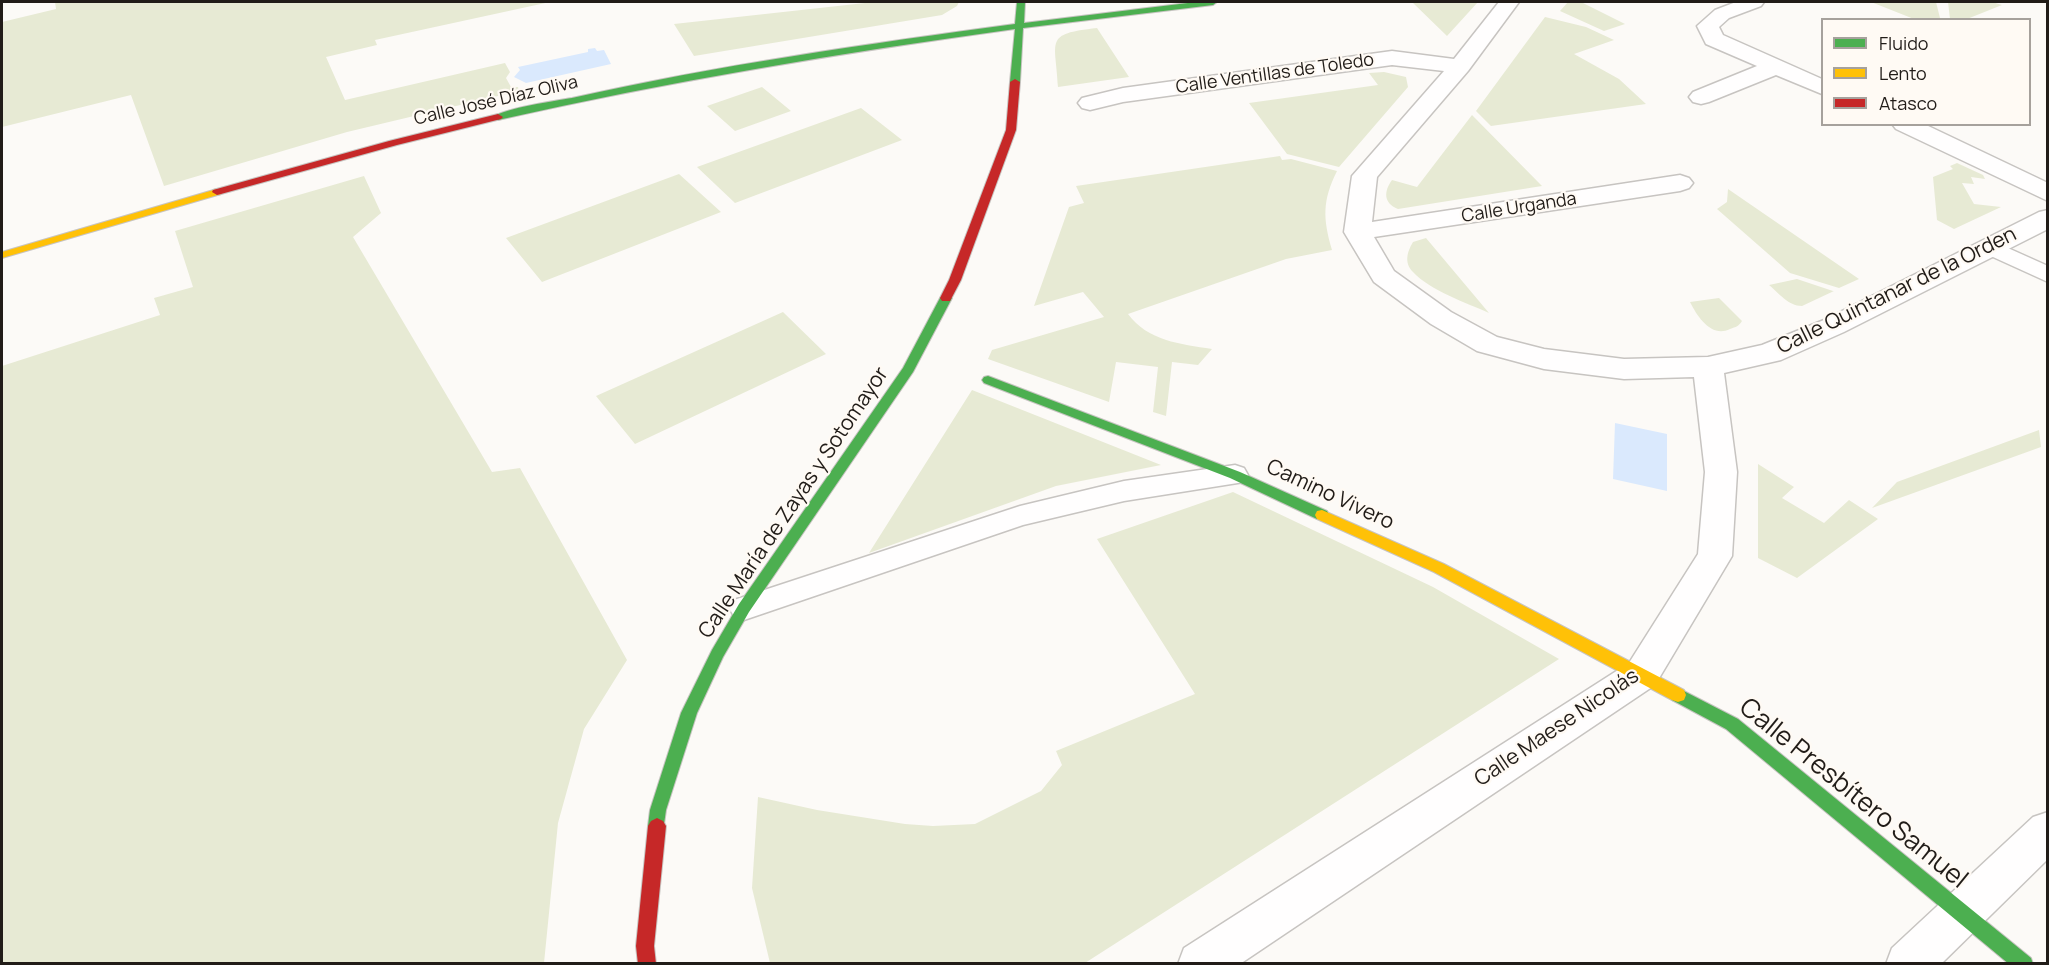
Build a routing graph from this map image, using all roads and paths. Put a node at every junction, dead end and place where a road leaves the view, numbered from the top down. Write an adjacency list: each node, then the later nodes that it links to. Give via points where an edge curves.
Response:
1 (1021, 2): 6 (street, Calle María de Zayas y Sotomayor)
2 (1213, 2): 6 (street, Calle José Díaz Oliva)
3 (1509, 2): 8 (street)
4 (1754, 2): 9 (street, via 1722,14 1708,26 1714,39)
5 (1000, 10): 6 (street, Calle María de Zayas y Sotomayor)
6 (1008, 27): 7 (street, Calle María de Zayas y Sotomayor); 17 (street, Calle María de Zayas y Sotomayor, via 1011,130); 21 (street, Calle José Díaz Oliva, via 689,77 523,111 325,162)
7 (998, 48)
8 (1460, 66): 12 (street, Calle Ventillas de Toledo, via 1392,58 1123,95); 19 (street, via 1365,176)
9 (1775, 67): 10 (street); 11 (street)
10 (1821, 87)
11 (1701, 97)
12 (1090, 103)
13 (1908, 126): 16 (street)
14 (992, 140): 17 (street, Calle María de Zayas y Sotomayor)
15 (1680, 183): 19 (street, Calle Urganda)
16 (2048, 193)
17 (981, 214): 26 (street, Calle María de Zayas y Sotomayor, via 955,280 909,369)
18 (2048, 218): 20 (street, Calle Quintanar de la Orden)
19 (1357, 232): 23 (street, Calle Quintanar de la Orden, via 1384,276 1441,318 1487,344 1544,359 1624,369)
20 (1990, 247): 22 (lane); 23 (street, Calle Quintanar de la Orden, via 1834,326 1770,353)
21 (2, 255)
22 (2048, 275)
23 (1708, 367): 27 (street, Calle Maese Nicolás, via 1721,472 1715,556)
24 (988, 380): 25 (street, Camino Vivero)
25 (1235, 475): 26 (lane, via 1124,491 1020,516); 27 (street, Camino Vivero, via 1439,568)
26 (744, 608): 30 (street, Calle María de Zayas y Sotomayor, via 689,712 658,810 645,946)
27 (1642, 674): 29 (street, Calle Presbítero Samuel, via 1732,724); 31 (street, Calle Maese Nicolás)
28 (2048, 831): 29 (street)
29 (1962, 912): 32 (street); 33 (street, Calle Presbítero Samuel)
30 (647, 963)
31 (1200, 963)
32 (1908, 963)
33 (2024, 963)

